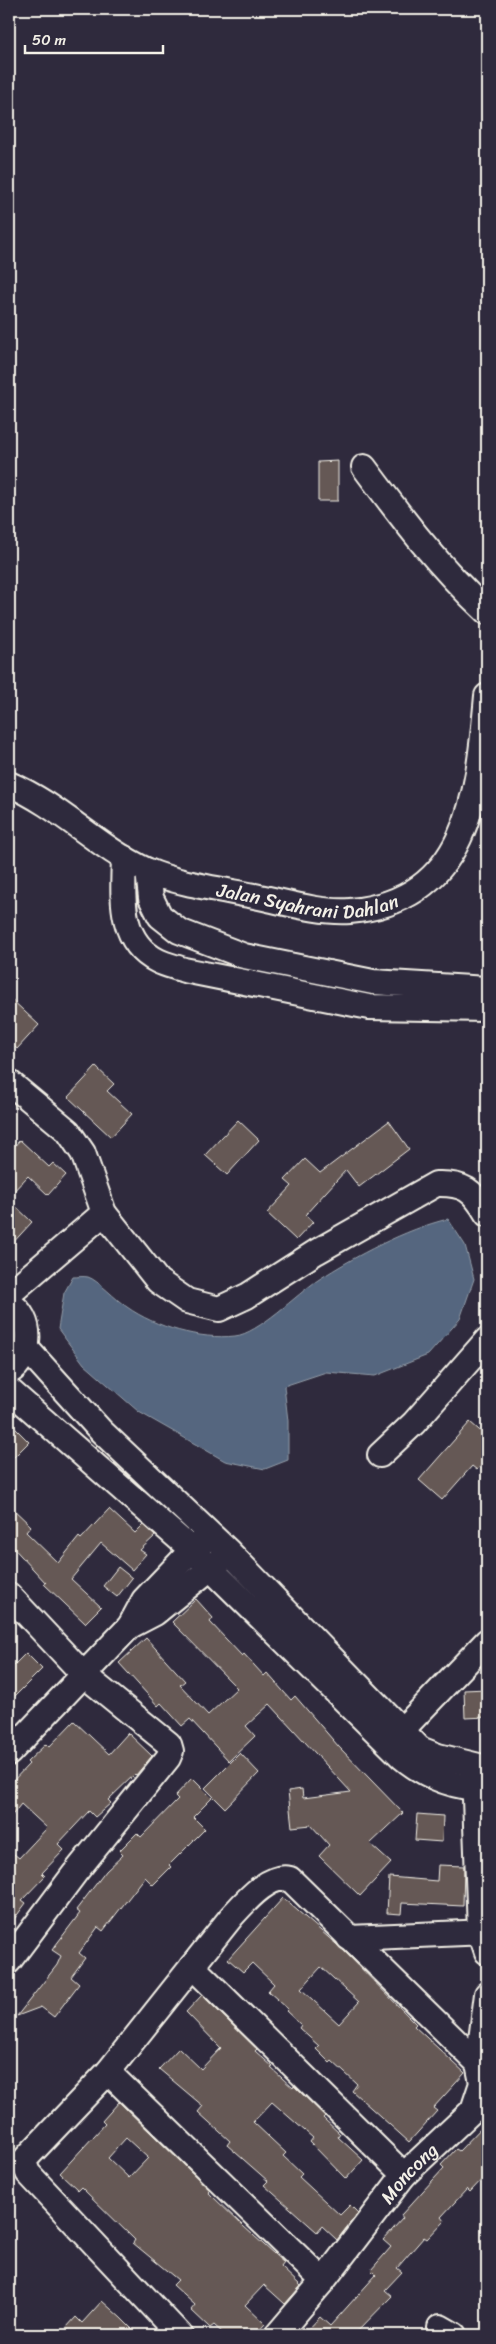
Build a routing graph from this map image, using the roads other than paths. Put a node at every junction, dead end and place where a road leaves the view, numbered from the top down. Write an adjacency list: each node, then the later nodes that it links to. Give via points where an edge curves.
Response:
1 (364, 468): 2 (street, via 424,548)
2 (487, 612)
3 (487, 696): 6 (street, Jalan Syahrani Dahlan, via 480,769 468,817 448,858 422,887 393,903 349,911 319,908)
4 (9, 784): 5 (street, Jalan Syahrani Dahlan, via 42,800)
5 (124, 858): 6 (street, Jalan Syahrani Dahlan); 8 (street, via 125,918 130,934 158,961 184,970)
6 (148, 871): 7 (street, via 151,898 160,916 179,932)
7 (218, 946): 8 (street); 9 (street, via 244,956 346,978)
8 (211, 974): 10 (street, via 369,1006)
9 (487, 989)
10 (487, 1009)
11 (9, 1082): 12 (street, via 68,1131 82,1153)
12 (104, 1213): 13 (street, via 158,1281 187,1301 219,1309 247,1296 316,1252 436,1184 454,1184 476,1194); 14 (street)
13 (487, 1214)
14 (9, 1294)
15 (9, 1303): 17 (street, via 23,1318 28,1333)
16 (487, 1340): 20 (street, via 414,1423)
17 (26, 1349): 18 (street); 21 (street)
18 (9, 1372)
19 (9, 1390): 21 (street)
20 (380, 1455)
21 (201, 1543): 22 (street); 23 (street); 25 (street, via 144,1600)
22 (229, 1552): 23 (street); 28 (street)
23 (212, 1569): 25 (street, via 155,1613); 30 (street, via 402,1757 433,1778)
24 (9, 1594): 27 (street)
25 (130, 1626): 27 (street)
26 (487, 1642): 28 (street)
27 (84, 1675): 29 (street); 33 (street, via 169,1744 171,1750)
28 (401, 1731): 30 (street, via 420,1749)
29 (9, 1753)
30 (481, 1778): 32 (street)
31 (349, 1938): 32 (street); 34 (street, via 290,1879 283,1877 254,1894); 36 (street)
32 (485, 1938)
33 (9, 1961)
34 (192, 1966): 37 (street); 38 (street)
35 (487, 1994): 36 (street, Moncong)
36 (478, 2062): 38 (street, Moncong, via 482,2083 473,2110)
37 (108, 2072): 39 (street); 40 (street, via 24,2162 26,2168)
38 (404, 2175): 39 (street, Moncong)
39 (323, 2281): 41 (street, Moncong)
40 (180, 2335)
41 (277, 2335)

